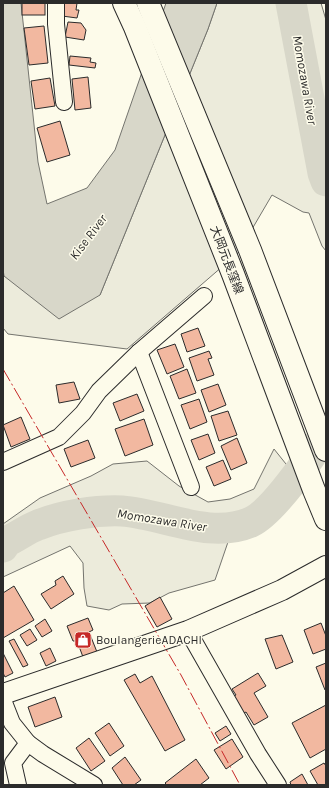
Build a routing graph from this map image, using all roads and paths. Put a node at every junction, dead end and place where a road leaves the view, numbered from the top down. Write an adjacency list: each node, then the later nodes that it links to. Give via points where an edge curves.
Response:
1 (56, 3): 4 (street)
2 (124, 3): 10 (main road, 大岡元長窪線, via 233,274)
3 (148, 3): 7 (main road, 大岡元長窪線, via 250,250)
4 (64, 102)
5 (204, 296): 6 (street)
6 (139, 352): 8 (street, via 99,391 83,413 59,437); 9 (street)
7 (326, 450)
8 (3, 462)
9 (191, 487)
10 (326, 519)
11 (326, 566): 12 (street, via 282,590)
12 (188, 631): 13 (street); 18 (street)
13 (3, 694)
14 (3, 700): 15 (street, via 12,723)
15 (28, 743): 16 (street, via 13,764); 17 (street)
16 (18, 785)
17 (94, 785)
18 (278, 785)

